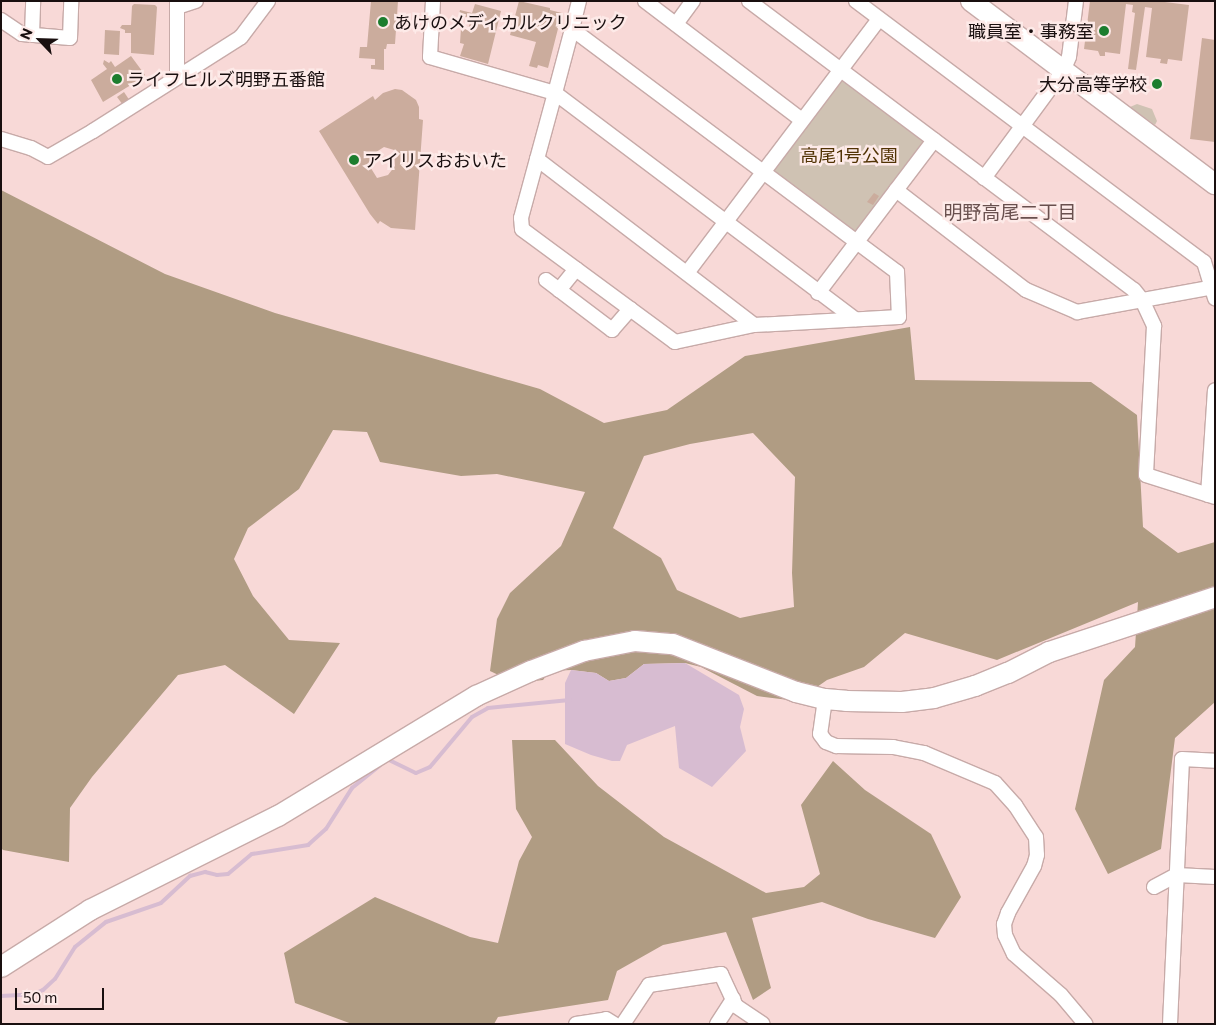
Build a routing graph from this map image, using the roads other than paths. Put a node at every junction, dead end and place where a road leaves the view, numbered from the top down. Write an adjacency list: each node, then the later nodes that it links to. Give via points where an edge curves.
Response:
1 (33, 1): 18 (street)
2 (72, 1): 18 (street, via 70,38)
3 (196, 1): 13 (street)
4 (268, 1): 21 (street, via 241,37)
5 (433, 1): 22 (street, via 430,57)
6 (579, 1): 17 (street)
7 (645, 1): 16 (street)
8 (693, 1): 16 (street)
9 (749, 1): 19 (street)
10 (856, 1): 14 (street)
11 (971, 1): 20 (street)
12 (1076, 1): 20 (street, via 1070,57)
13 (177, 4): 21 (street)
14 (879, 18): 19 (street); 24 (street)
15 (1, 20): 18 (street, via 22,34)
16 (676, 24): 23 (street)
17 (572, 30): 22 (street); 28 (street)
18 (32, 35)
19 (840, 70): 23 (street); 26 (street)
20 (1063, 71): 24 (street); 30 (street)
21 (177, 76): 25 (street, via 48,157)
22 (555, 92): 27 (street); 32 (street)
23 (802, 120): 28 (street)
24 (1023, 127): 29 (street); 38 (street, via 1204,262)
25 (1, 139)
26 (934, 140): 29 (street); 31 (street)
27 (537, 159): 34 (street, via 520,218 522,229); 35 (street)
28 (764, 171): 32 (street); 33 (street)
29 (984, 178): 40 (street, via 1134,290)
30 (1215, 184)
31 (896, 190): 33 (street); 40 (street, via 1026,290 1077,312)
32 (725, 222): 35 (street); 39 (street)
33 (857, 242): 39 (street); 42 (street, via 897,272 899,317)
34 (576, 269): 37 (street); 41 (street)
35 (687, 273): 43 (street)
36 (546, 280): 37 (street)
37 (559, 290): 41 (street, via 612,330)
38 (1214, 291): 40 (street)
39 (818, 293): 42 (street)
40 (1142, 300): 45 (street, via 1154,326 1146,475)
41 (630, 309): 43 (street, via 675,342)
42 (855, 319): 43 (street)
43 (754, 325)
44 (1215, 390): 45 (street)
45 (1212, 496)
46 (1215, 597): 47 (street, via 1049,652 1008,673 934,698 876,703)
47 (825, 699): 52 (street, via 779,687 673,644 635,641 584,651 476,696 278,816 90,910); 59 (street, via 820,734 826,742 836,746 893,747 924,753 995,783 1016,805 1036,837 1037,855 1008,913 1004,935 1014,954 1061,995)
48 (1215, 761): 49 (street, via 1182,759)
49 (1177, 875): 50 (street); 51 (street); 60 (street)
50 (1215, 877)
51 (1154, 888)
52 (1, 967)
53 (732, 999): 56 (street, via 721,974 649,985); 57 (street); 58 (street, via 736,1006)
54 (576, 1024): 55 (street, via 606,1019)
55 (614, 1024)
56 (623, 1024)
57 (717, 1024)
58 (763, 1024)
59 (1084, 1024)
60 (1170, 1024)

